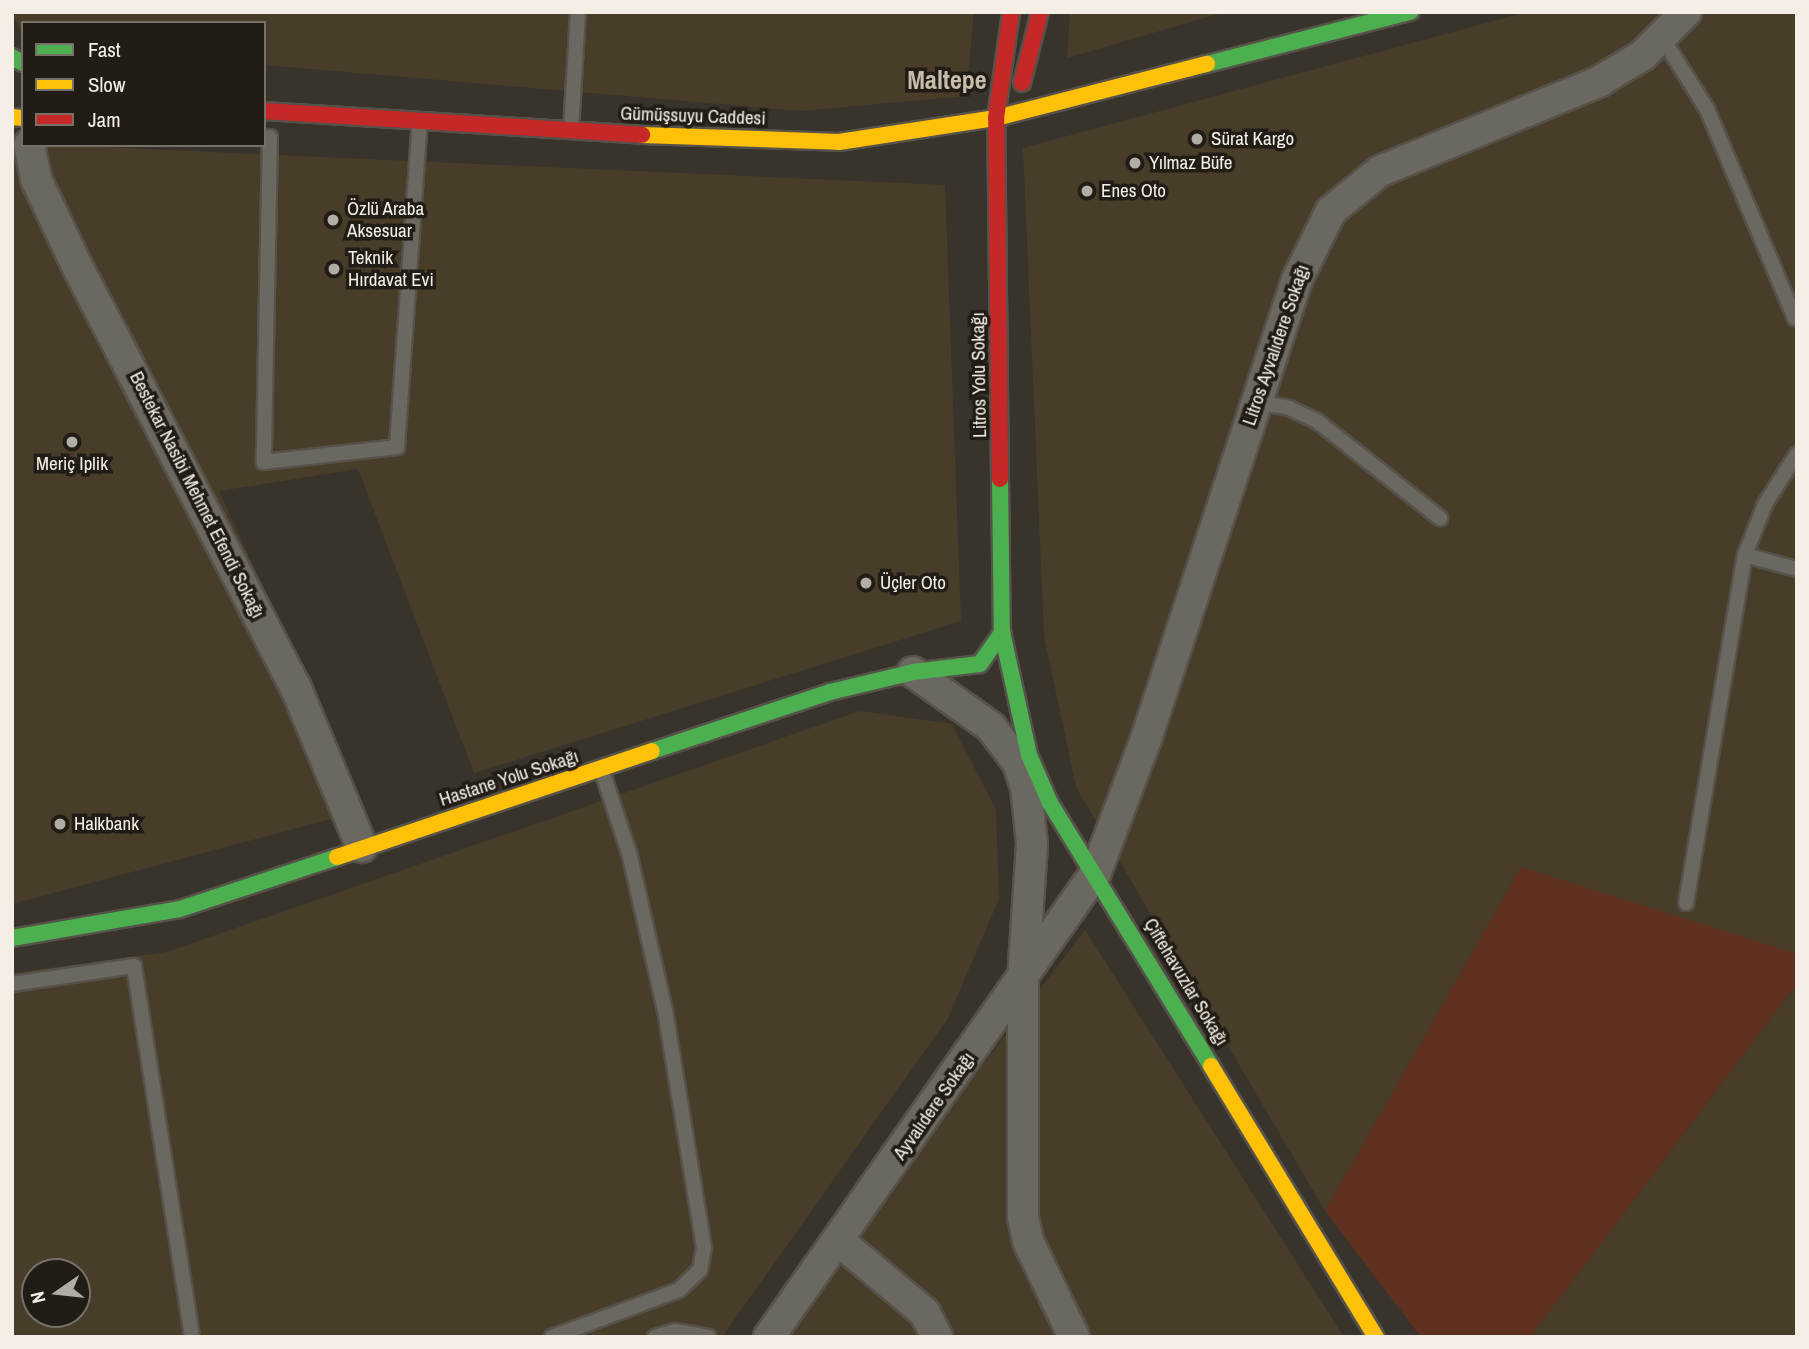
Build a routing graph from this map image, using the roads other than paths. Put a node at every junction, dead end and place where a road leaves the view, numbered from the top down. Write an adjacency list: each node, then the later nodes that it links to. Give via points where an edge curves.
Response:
1 (578, 12): 12 (lane)
2 (1012, 12): 9 (main road, Litros Yolu Sokağı)
3 (1040, 12): 9 (main road, via 1020,90)
4 (1410, 12): 9 (main road, Gümüşsuyu Caddesi)
5 (1686, 12): 6 (street, Litros Ayvalıdere Sokağı)
6 (1661, 36): 16 (lane, via 1707,110); 17 (street, Litros Ayvalıdere Sokağı, via 1643,55 1600,81 1380,171 1355,188 1331,211 1313,242)
7 (266, 102): 10 (main road)
8 (266, 111): 10 (main road)
9 (996, 118): 12 (main road, Gümüşsuyu Caddesi, via 839,142); 22 (main road, Litros Yolu Sokağı)
10 (387, 120): 11 (main road, Gümüşsuyu Caddesi); 13 (main road)
11 (419, 122): 12 (main road, Gümüşsuyu Caddesi); 14 (lane, via 397,447 264,462)
12 (571, 131)
13 (337, 135)
14 (272, 137)
15 (29, 147): 27 (street, Bestekar Nasibi Mehmet Efendi Sokağı, via 36,179 66,242 296,688)
16 (1795, 318)
17 (1256, 402): 19 (lane, via 1289,408 1317,421); 28 (street, Litros Ayvalıdere Sokağı, via 1147,736)
18 (1797, 454): 20 (lane, via 1765,504)
19 (1440, 518)
20 (1745, 555): 21 (lane); 29 (lane)
21 (1797, 569)
22 (1002, 632): 23 (main road, Hastane Yolu Sokağı, via 979,664); 25 (main road, Çiftehavuzlar Sokağı, via 1029,755 1050,803)
23 (914, 672): 24 (main road, Hastane Yolu Sokağı, via 830,692); 26 (street, via 991,727 1007,745 1026,787)
24 (601, 769): 27 (main road, Hastane Yolu Sokağı); 35 (lane, via 630,856 666,1015 704,1248 700,1270 679,1290)
25 (1072, 837): 26 (street, via 1055,834); 28 (main road, Çiftehavuzlar Sokağı)
26 (1032, 844): 31 (street)
27 (362, 848): 30 (main road, Hastane Yolu Sokağı, via 180,909)
28 (1096, 872): 31 (street, Ayvalıdere Sokağı); 41 (main road, Çiftehavuzlar Sokağı)
29 (1686, 903)
30 (12, 938)
31 (1023, 978): 33 (street, Ayvalıdere Sokağı); 40 (street, via 1023,1217 1028,1241)
32 (12, 984): 34 (lane, via 134,966)
33 (839, 1241): 38 (street, Ayvalıdere Sokağı); 39 (street, via 925,1313)
34 (192, 1337)
35 (552, 1337)
36 (655, 1337): 37 (lane, via 675,1331)
37 (708, 1337)
38 (769, 1337)
39 (937, 1337)
40 (1074, 1337)
41 (1376, 1337)

